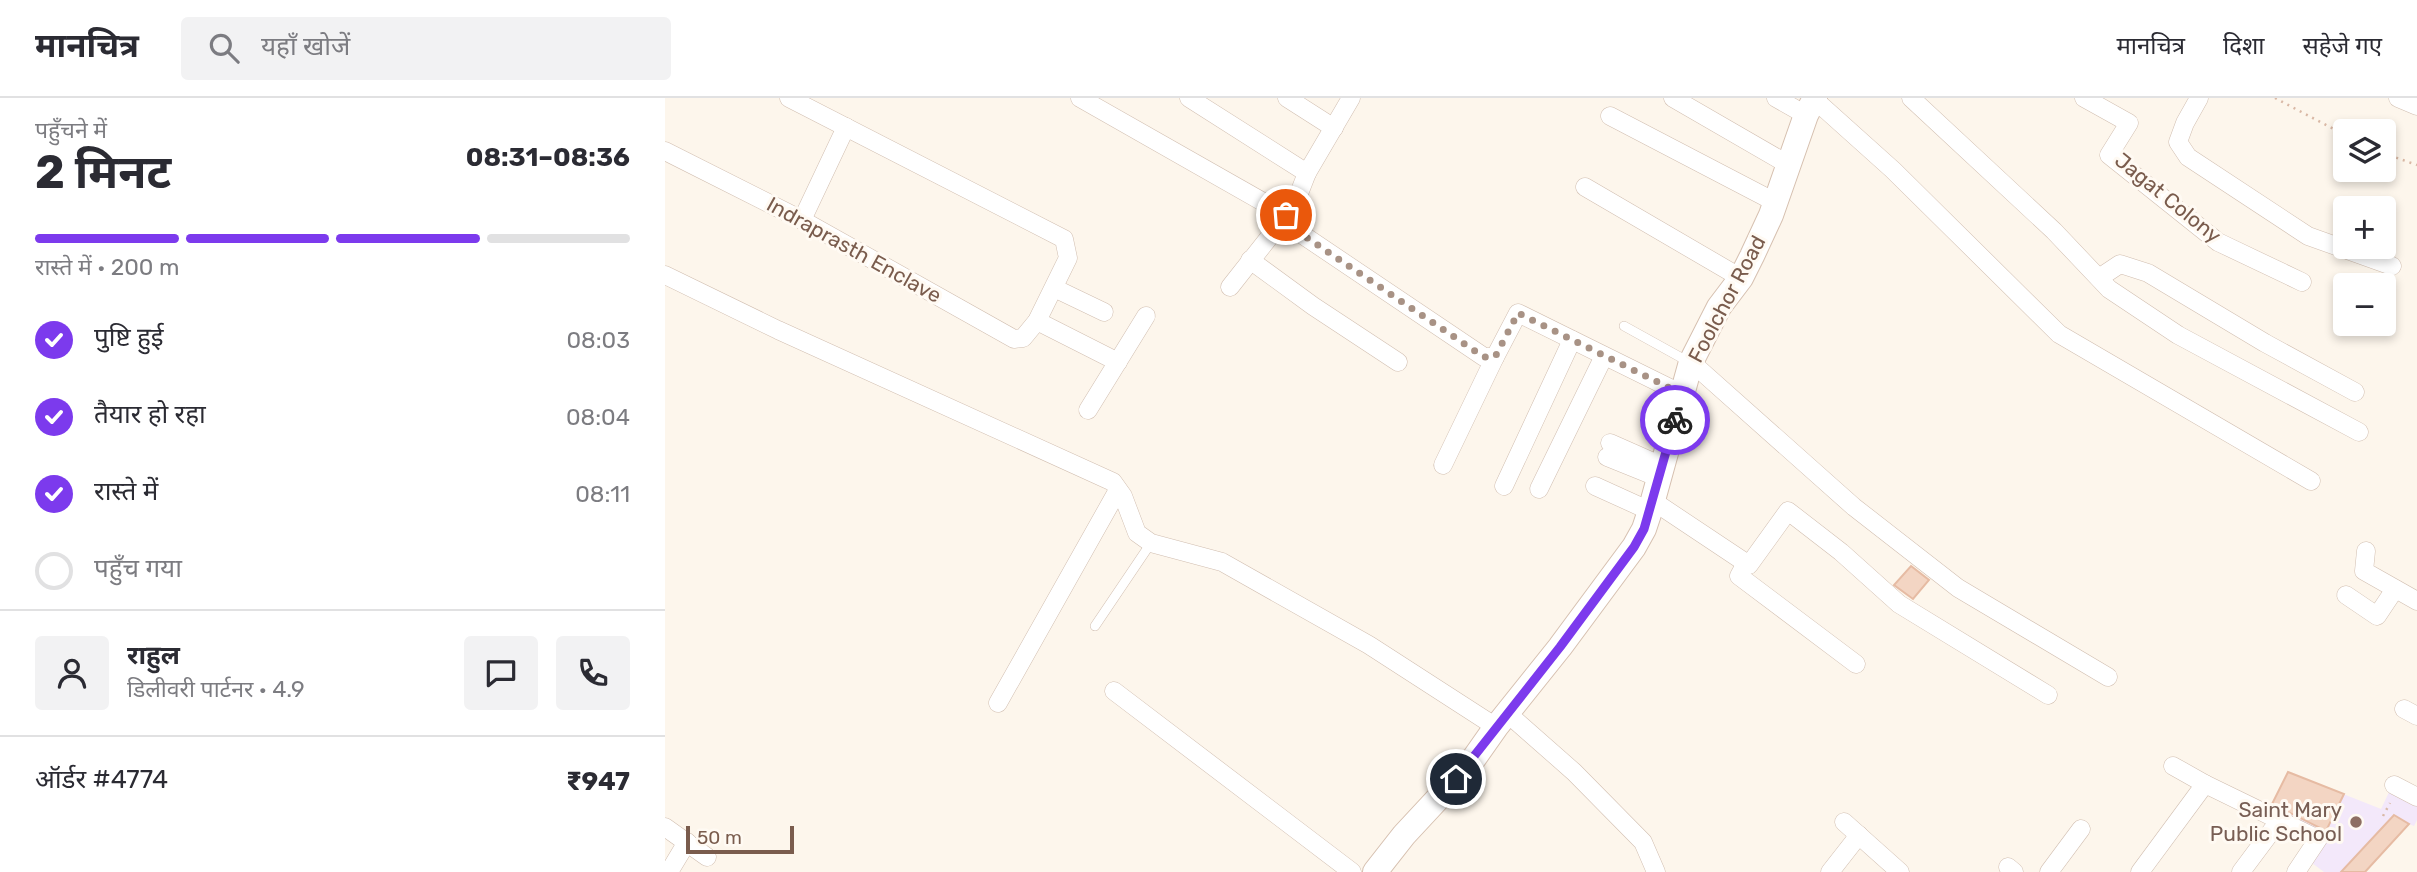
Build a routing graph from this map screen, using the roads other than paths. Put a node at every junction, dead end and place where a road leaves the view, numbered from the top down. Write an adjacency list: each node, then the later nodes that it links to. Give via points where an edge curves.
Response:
1 (789, 98): 15 (street)
2 (1080, 98): 22 (street)
3 (1189, 98): 19 (street)
4 (1287, 98): 16 (street)
5 (1350, 98): 16 (street)
6 (1673, 98): 18 (street)
7 (1776, 98): 12 (street)
8 (1911, 98): 28 (street)
9 (2084, 98): 29 (street, Jagat Colony, via 2129,123 2109,155 2218,242)
10 (2199, 98): 25 (street, via 2178,142 2188,157 2308,236)
11 (2398, 98): 13 (street)
12 (1812, 104): 18 (street, Foolchor Road); 48 (street, via 1893,170 2059,334)
13 (2417, 106)
14 (1611, 116): 21 (street)
15 (846, 127): 23 (street); 31 (street, via 1064,239 1068,258)
16 (1334, 128): 19 (street)
17 (665, 151): 23 (street, Indraprasth Enclave)
18 (1789, 165): 21 (street, Foolchor Road)
19 (1307, 173): 22 (street)
20 (1584, 187): 27 (street)
21 (1775, 202): 27 (street, Foolchor Road)
22 (1284, 218): 24 (street); 38 (street, via 1484,357)
23 (802, 219): 34 (street, Indraprasth Enclave, via 1014,339 1023,338)
24 (1250, 260): 30 (street); 40 (street)
25 (2392, 266)
26 (665, 275): 53 (street, via 1113,482)
27 (1741, 278): 41 (street, Foolchor Road, via 1719,307)
28 (2099, 278): 42 (street, via 2120,264 2148,273); 45 (street, via 2178,335)
29 (2302, 282)
30 (1230, 287)
31 (1053, 288): 32 (street); 34 (street)
32 (1104, 312)
33 (1146, 316): 39 (street)
34 (1037, 321): 39 (street)
35 (1624, 326): 41 (lane)
36 (1572, 340): 37 (street); 38 (street, via 1518,313); 49 (street)
37 (1604, 356): 43 (street); 51 (street)
38 (1495, 357): 47 (street)
39 (1118, 362): 44 (street)
40 (1398, 362)
41 (1691, 362): 43 (street, Foolchor Road); 62 (street, via 1854,507 1958,588)
42 (2355, 392)
43 (1682, 394): 52 (street, Foolchor Road)
44 (1088, 410)
45 (2359, 432)
46 (1609, 450): 52 (street)
47 (1443, 465)
48 (2311, 481)
49 (1504, 486)
50 (1595, 486): 52 (street)
51 (1539, 489)
52 (1656, 489): 56 (street); 66 (street, Foolchor Road, via 1634,547)
53 (1118, 490): 54 (street, via 1137,533); 65 (street)
54 (1151, 543): 60 (lane); 66 (street, via 1222,562)
55 (2367, 551): 57 (street, via 2364,571)
56 (1746, 563): 61 (street, via 1739,576); 64 (street, via 1749,565 1788,511 1899,604)
57 (2395, 589): 58 (street, via 2377,616); 59 (street)
58 (2346, 595)
59 (2417, 601)
60 (1095, 626)
61 (1856, 664)
62 (2108, 677)
63 (1114, 691): 80 (street)
64 (2048, 695)
65 (998, 703)
66 (1501, 720): 78 (street, Foolchor Road, via 1470,764 1404,835); 81 (street, via 1574,772 1643,842)
67 (2173, 766): 68 (street)
68 (2206, 785): 71 (street); 85 (street)
69 (2394, 785): 70 (street)
70 (2417, 797)
71 (2279, 821): 86 (street); 87 (street, via 2318,839)
72 (1844, 822): 75 (street)
73 (665, 827): 76 (street)
74 (2081, 829): 84 (street)
75 (1859, 835): 82 (street); 83 (street)
76 (687, 842): 77 (street); 79 (street)
77 (707, 857)
78 (1383, 869)
79 (669, 872)
80 (1352, 872)
81 (1656, 872)
82 (1830, 872)
83 (1900, 872)
84 (2049, 872)
85 (2140, 872)
86 (2241, 872)
87 (2296, 872)

